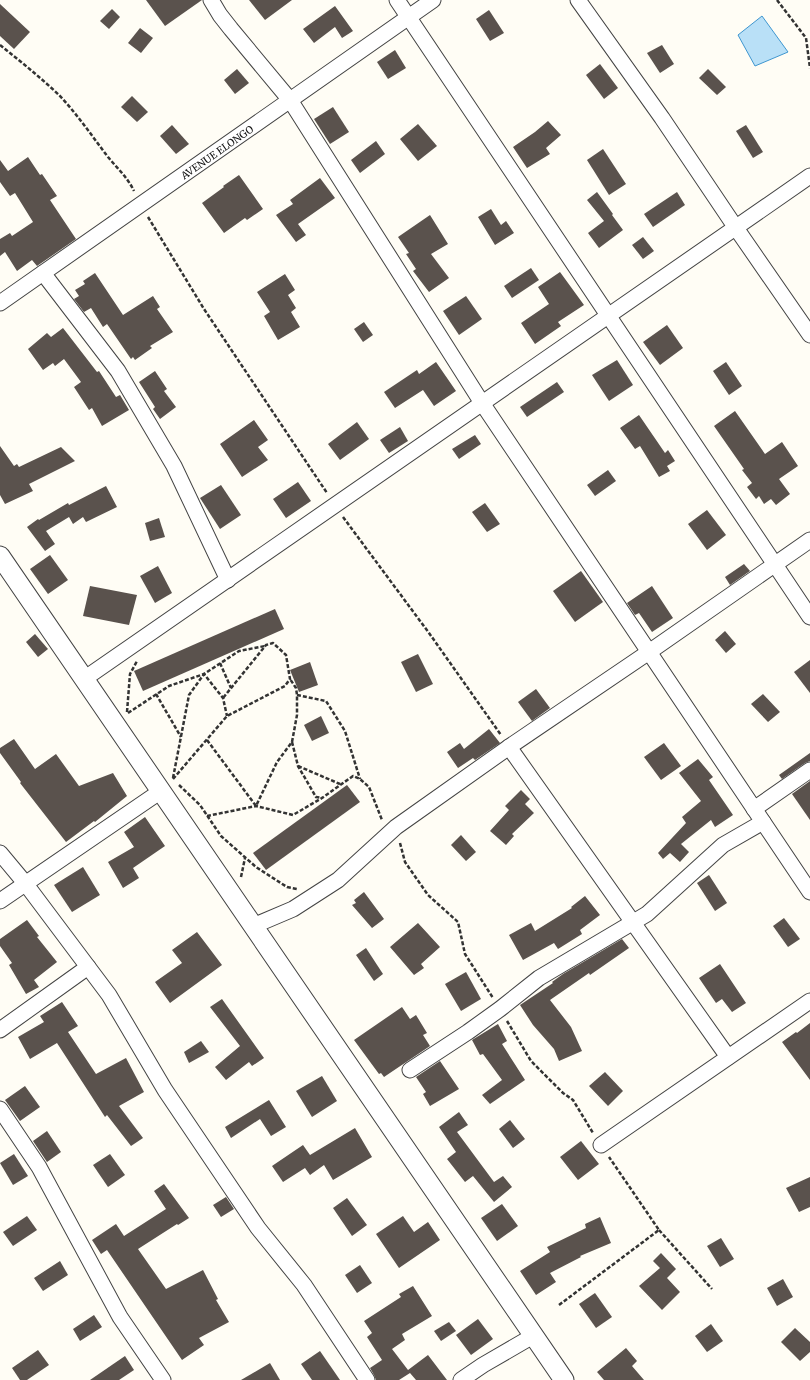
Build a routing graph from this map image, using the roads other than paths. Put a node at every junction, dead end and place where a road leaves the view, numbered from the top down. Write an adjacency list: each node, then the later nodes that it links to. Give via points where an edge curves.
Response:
1 (211, 0): 6 (street, via 223,19)
2 (397, 0): 5 (street)
3 (433, 0): 5 (street, AVENUE ELONGO)
4 (578, 0): 8 (street)
5 (408, 18): 6 (street, AVENUE ELONGO); 11 (street)
6 (290, 100): 9 (street, AVENUE ELONGO); 13 (street)
7 (810, 176): 8 (street)
8 (736, 228): 11 (street); 12 (street)
9 (43, 273): 10 (street, AVENUE ELONGO); 17 (street, via 118,371 174,466)
10 (2, 297)
11 (609, 316): 13 (street); 16 (street)
12 (810, 334)
13 (482, 403): 17 (street); 19 (street)
14 (810, 540): 16 (street)
15 (0, 556): 20 (street)
16 (775, 564): 18 (street); 19 (street)
17 (228, 580): 20 (street)
18 (810, 617)
19 (649, 652): 21 (street); 24 (street)
20 (84, 680): 23 (street, via 125,726)
21 (509, 747): 30 (street); 31 (street, via 396,827 338,880 293,909)
22 (810, 770): 24 (street)
23 (167, 785): 27 (street); 31 (street)
24 (754, 809): 25 (street)
25 (763, 822): 28 (street); 30 (street, via 723,845 647,914)
26 (0, 853): 27 (street)
27 (26, 883): 29 (street); 32 (street)
28 (810, 892)
29 (0, 901)
30 (633, 922): 35 (street); 36 (street, via 539,978 468,1032)
31 (253, 926): 39 (street)
32 (88, 967): 34 (street); 41 (street, via 109,994 165,1090 258,1228 304,1285)
33 (810, 1001): 35 (street)
34 (0, 1030)
35 (728, 1057): 38 (street)
36 (410, 1070)
37 (0, 1109): 40 (street, via 39,1167 120,1317)
38 (601, 1145)
39 (533, 1336): 42 (street); 43 (street)
40 (164, 1380)
41 (367, 1380)
42 (461, 1380)
43 (564, 1380)

